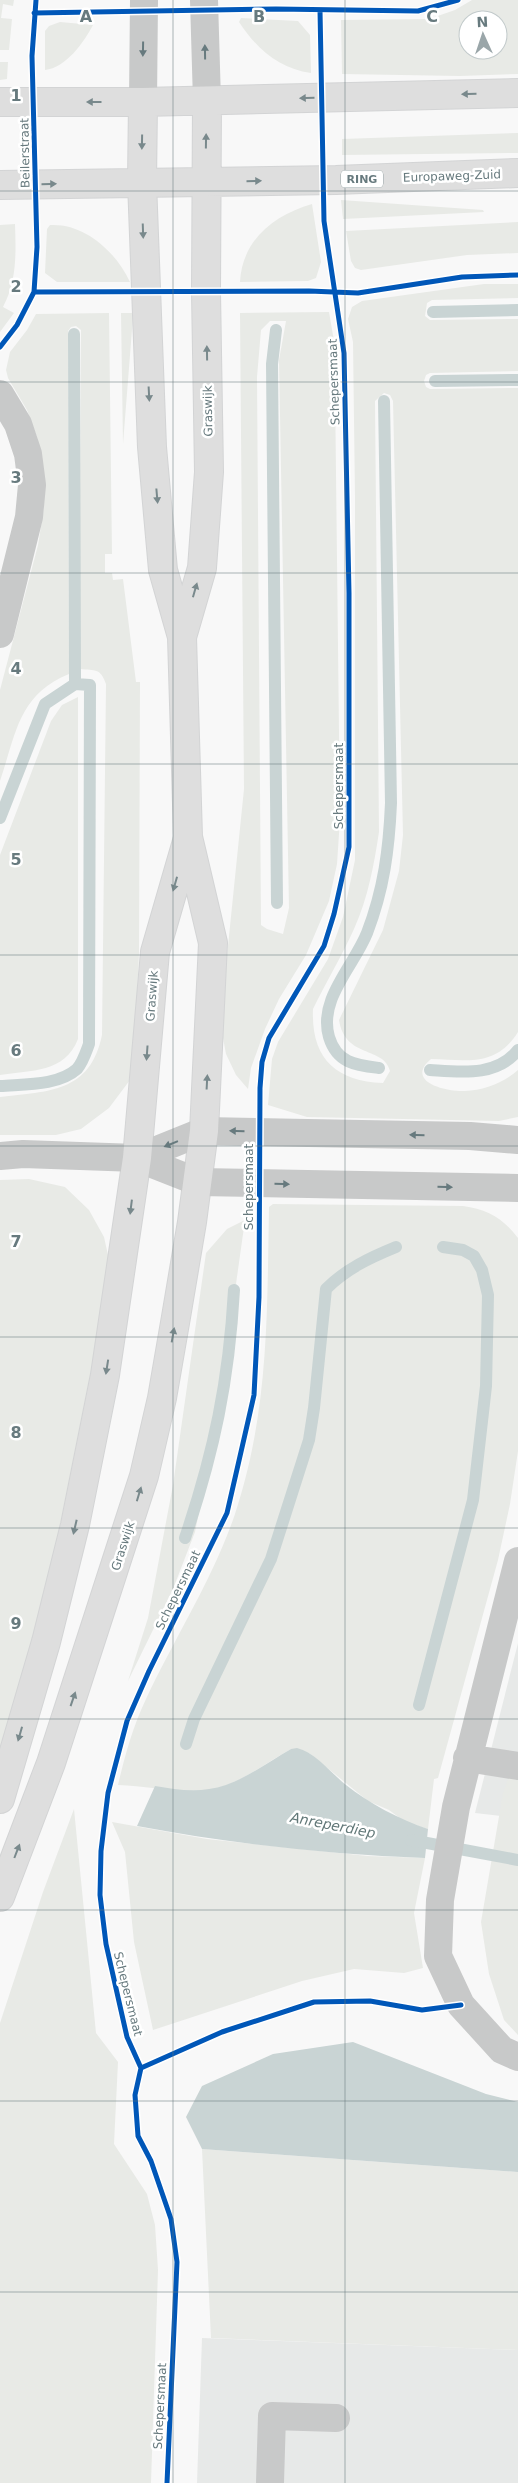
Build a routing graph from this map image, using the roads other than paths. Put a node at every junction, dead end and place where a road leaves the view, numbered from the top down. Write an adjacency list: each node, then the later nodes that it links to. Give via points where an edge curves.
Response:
1 (144, 0): 6 (street, one-way to 6)
2 (204, 0): 4 (street, one-way to 2)
3 (518, 93): 4 (main road, one-way to 4)
4 (207, 101): 6 (main road); 9 (main road, one-way to 4)
5 (0, 102): 6 (main road, one-way to 5)
6 (143, 102): 8 (main road, one-way to 8)
7 (518, 173): 9 (main road, Europaweg-Zuid / RING, one-way to 7)
8 (142, 182): 9 (main road, Europaweg-Zuid / RING); 10 (main road, Europaweg-Zuid / RING, one-way to 8); 13 (main road, Graswijk, one-way to 13, via 152,447 163,570)
9 (205, 182): 13 (main road, Graswijk, one-way to 9, via 202,568 209,472)
10 (0, 185)
11 (0, 394): 12 (street, via 18,424 28,454 32,485 29,517)
12 (0, 634)
13 (182, 637): 14 (main road, Graswijk)
14 (188, 837): 15 (main road, Graswijk, one-way to 14, via 213,943); 18 (main road, Graswijk, one-way to 18, via 155,952)
15 (204, 1131): 16 (street, Schepersmaat, one-way to 15, via 470,1136); 18 (street, one-way to 18); 19 (main road, Graswijk)
16 (518, 1140)
17 (0, 1156): 18 (street)
18 (137, 1158): 19 (street); 24 (main road, Graswijk, one-way to 24, via 105,1375 75,1524 46,1642)
19 (198, 1182): 20 (street, Schepersmaat, one-way to 20); 25 (main road, Graswijk, one-way to 19, via 51,1763 144,1476 162,1398)
20 (518, 1188)
21 (518, 1561): 22 (street)
22 (466, 1758): 23 (street); 26 (street, via 440,1900 438,1956 461,2005 502,2050)
23 (518, 1766)
24 (0, 1799)
25 (0, 1897)
26 (518, 2057)
27 (336, 2418): 28 (street, via 272,2416)
28 (270, 2483)

